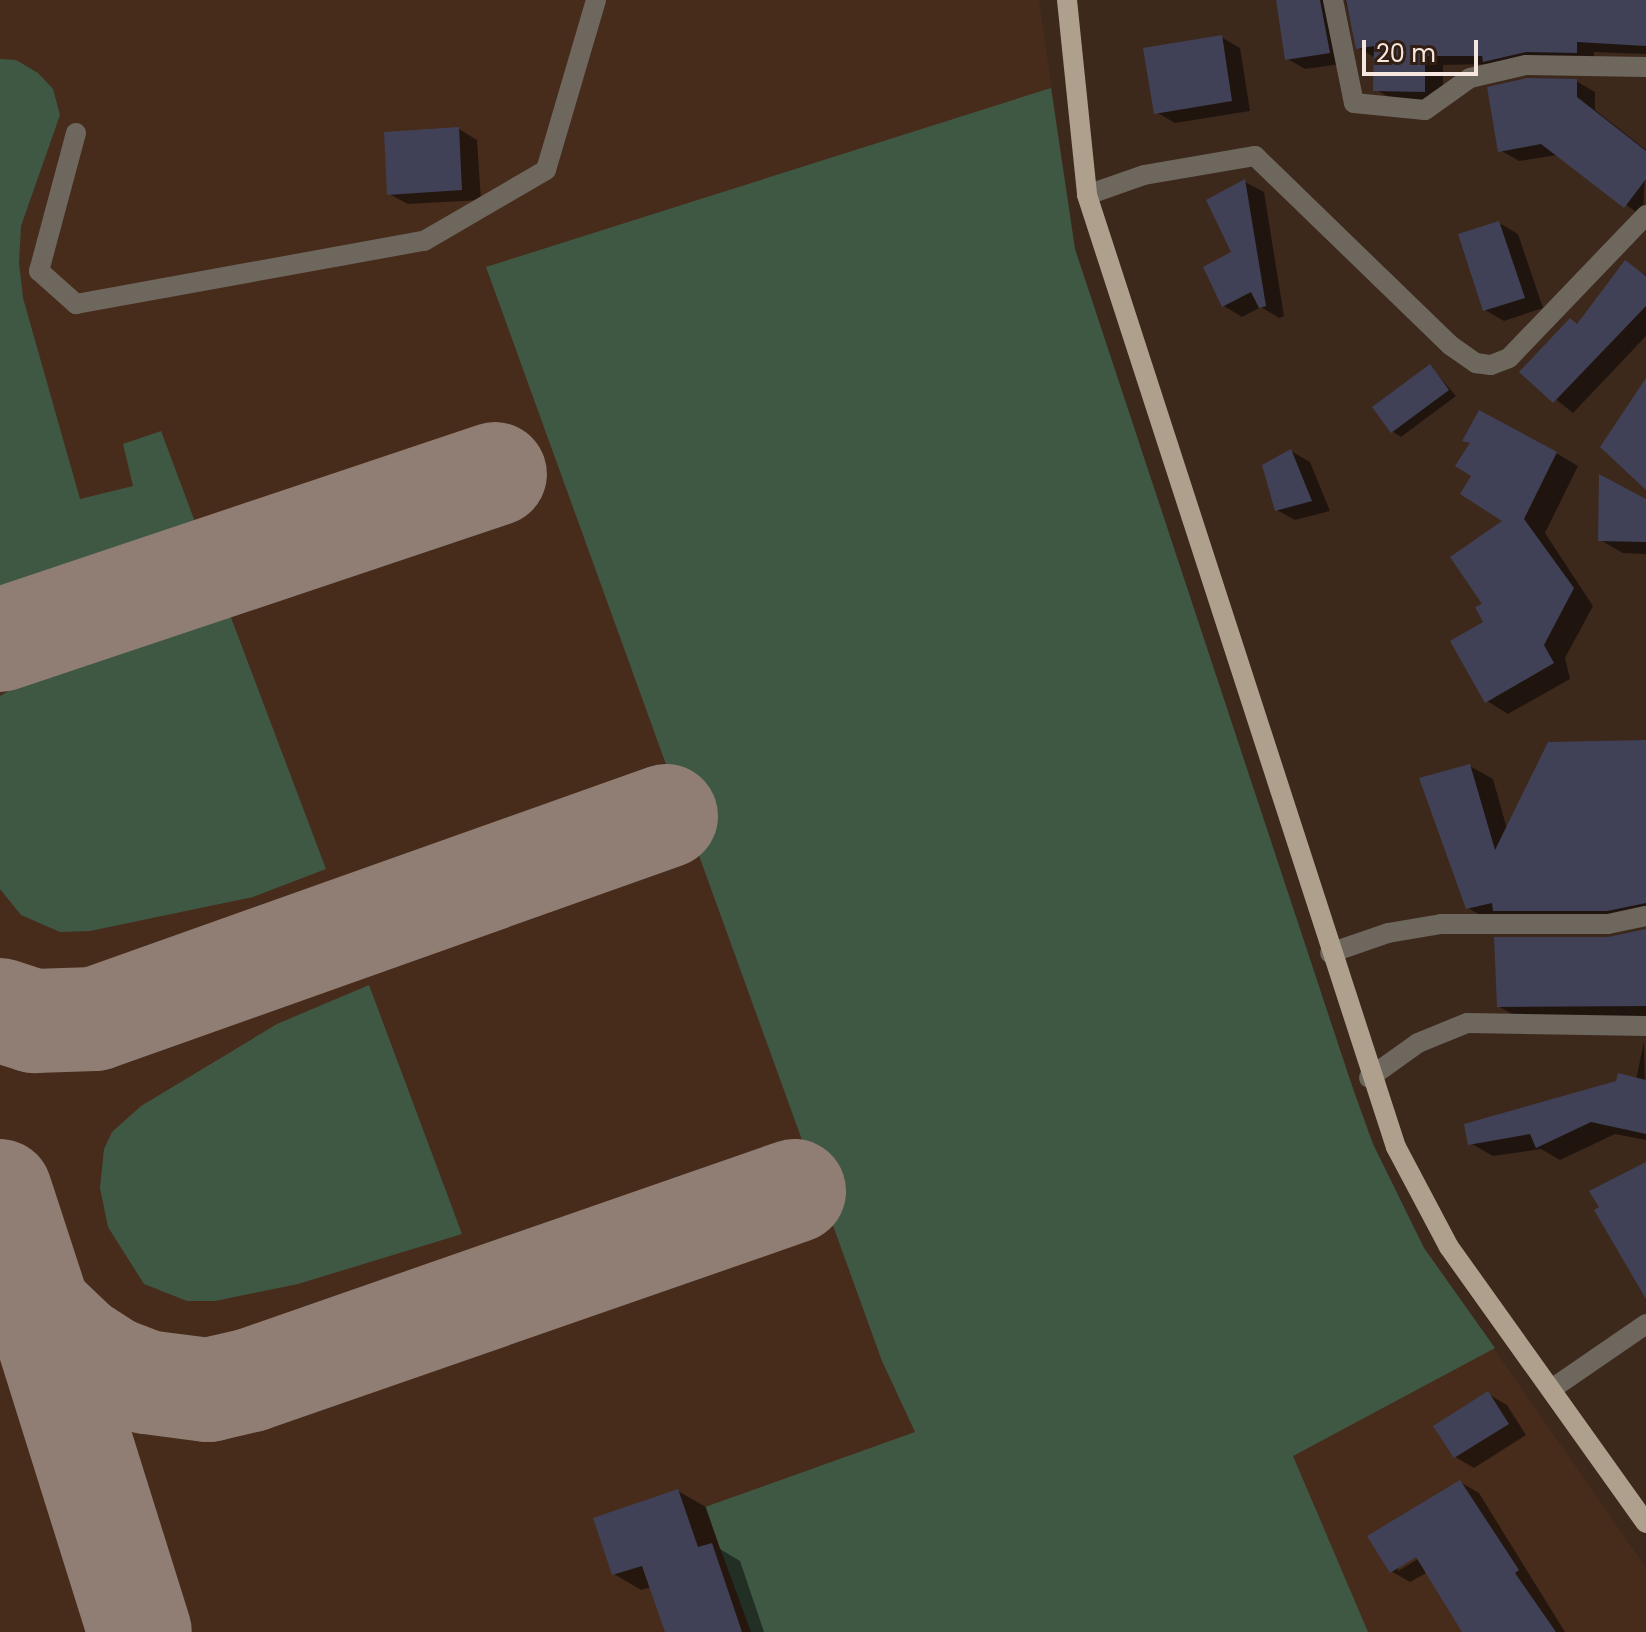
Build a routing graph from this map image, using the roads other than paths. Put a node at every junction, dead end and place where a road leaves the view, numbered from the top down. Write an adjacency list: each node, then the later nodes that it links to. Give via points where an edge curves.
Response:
1 (596, 0): 5 (street, via 546,170 424,241 76,304 39,271)
2 (1067, 0): 6 (main road)
3 (1333, 0): 4 (street, via 1354,103 1425,110 1470,78 1526,65)
4 (1646, 67)
5 (76, 133)
6 (1087, 195): 7 (street, via 1144,175 1255,156 1450,345 1476,363 1491,365 1509,358); 9 (main road)
7 (1644, 221)
8 (1646, 916): 9 (street, via 1608,924 1441,924 1388,933)
9 (1330, 953): 11 (main road)
10 (1646, 1026): 11 (street, via 1467,1023 1418,1043)
11 (1369, 1078): 13 (main road, via 1418,1196)
12 (1646, 1324): 13 (street)
13 (1553, 1388): 14 (main road)
14 (1646, 1523)

